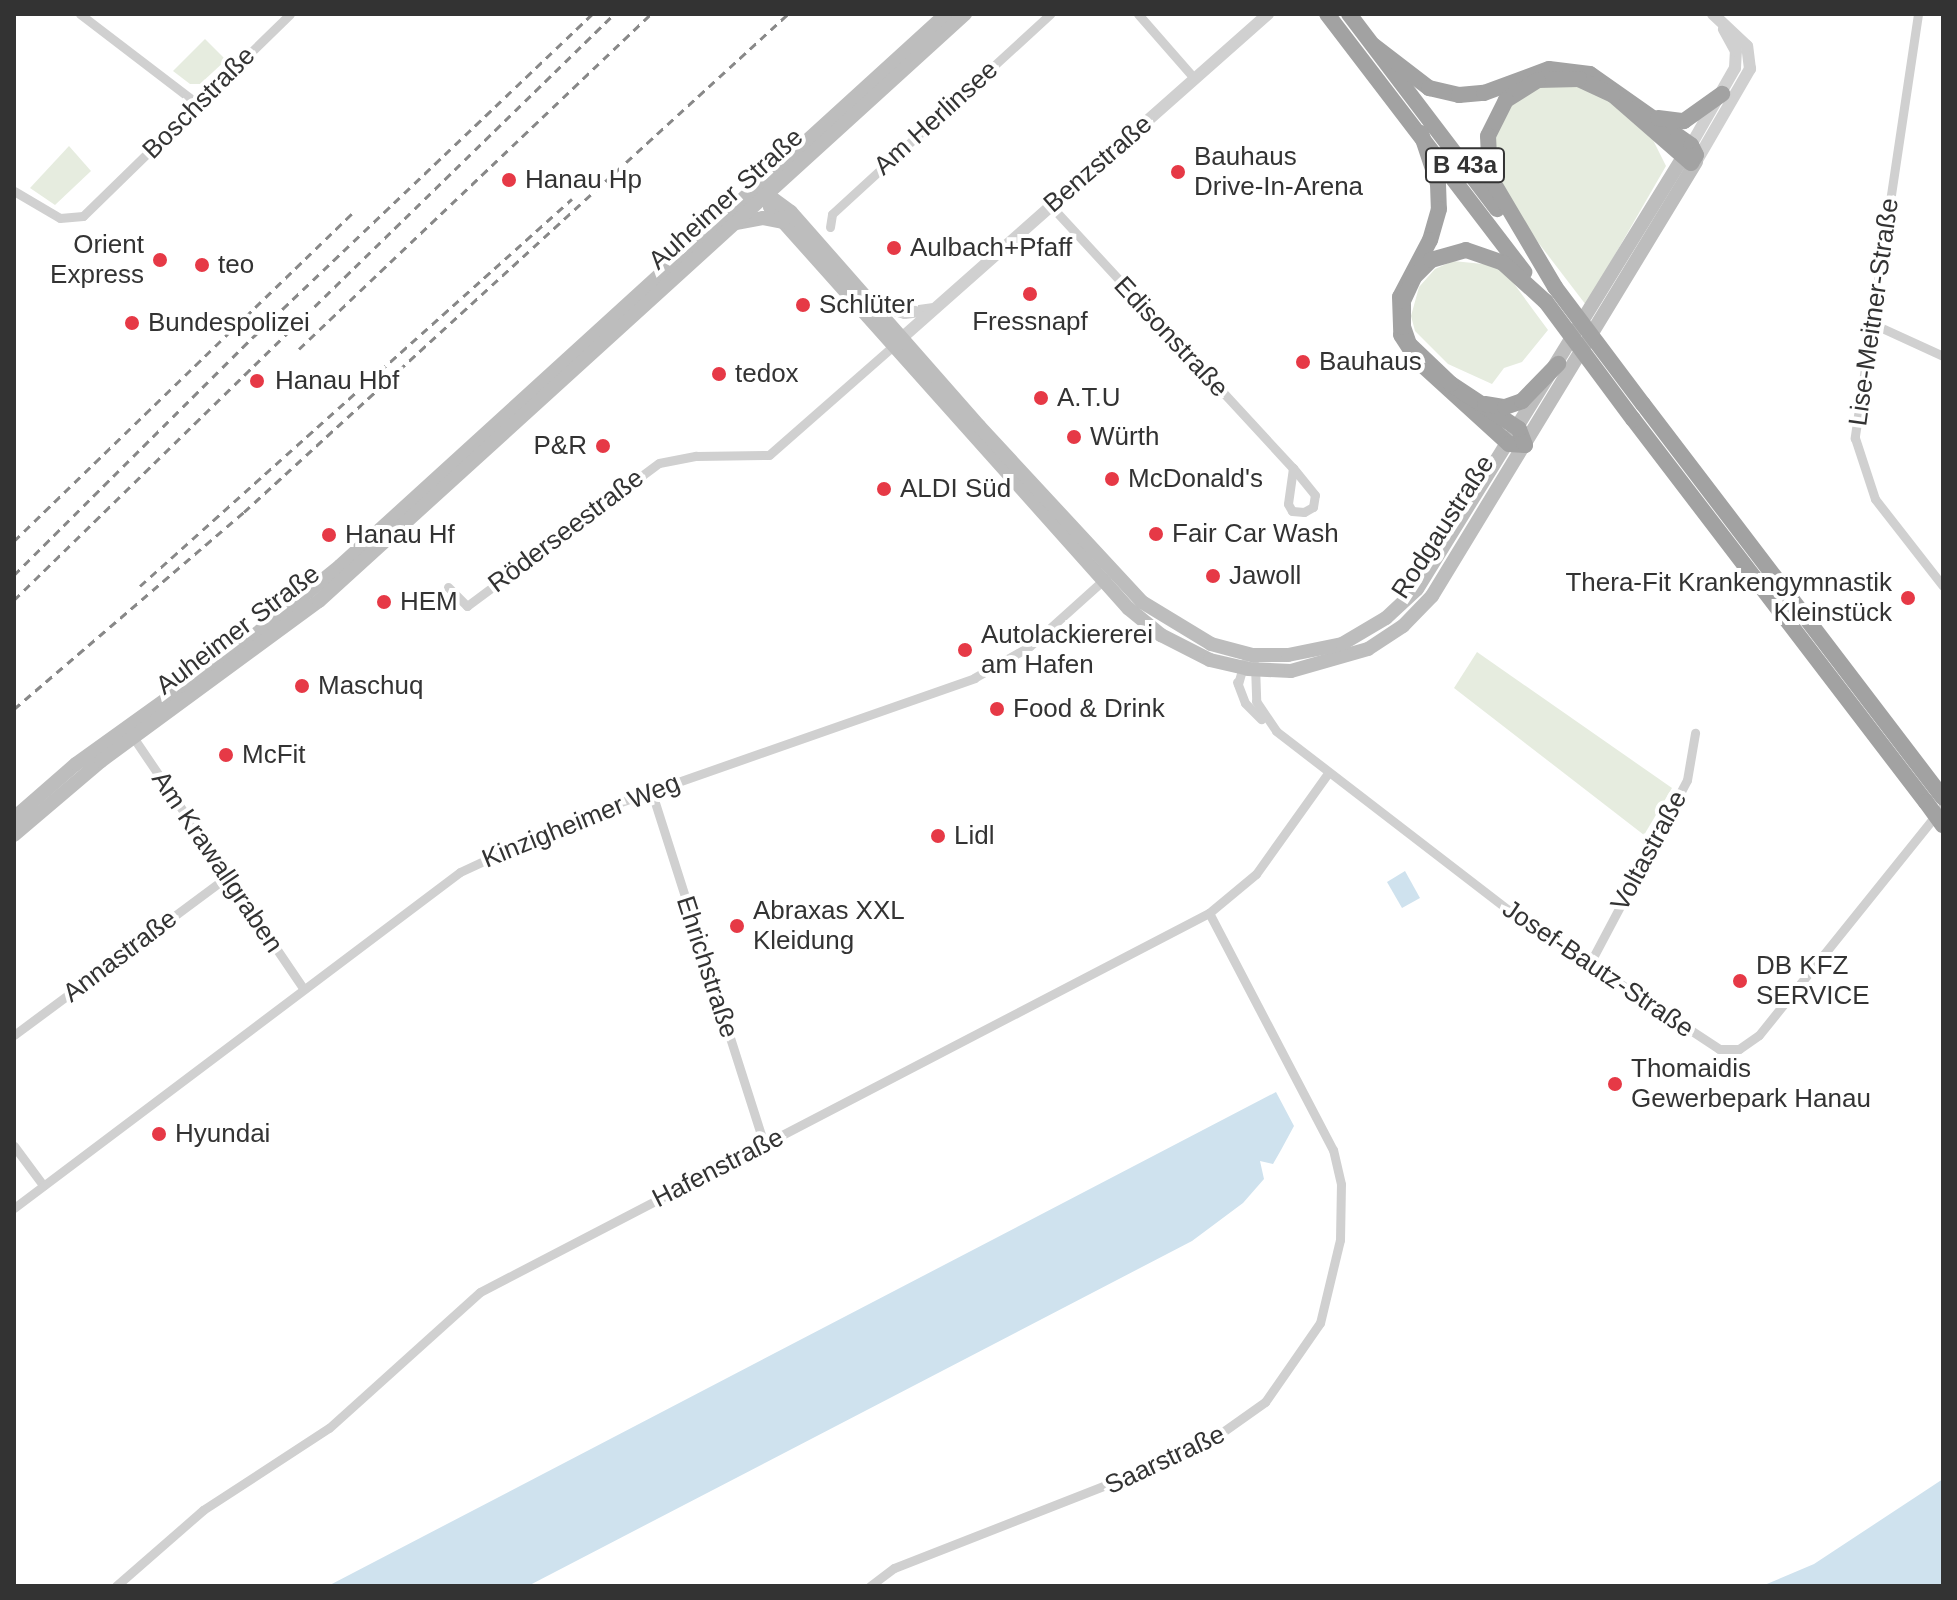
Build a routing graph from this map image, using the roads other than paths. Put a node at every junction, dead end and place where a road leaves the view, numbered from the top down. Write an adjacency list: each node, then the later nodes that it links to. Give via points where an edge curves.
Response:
1 (80, 14): 15 (street)
2 (290, 14): 15 (street, Boschstraße)
3 (946, 14): 20 (main road, Auheimer Straße)
4 (965, 14): 19 (main road, Auheimer Straße)
5 (1050, 14): 27 (street, Am Herlinsee, via 832,214)
6 (1138, 14): 13 (street)
7 (1268, 14): 13 (street, Benzstraße)
8 (1327, 14): 17 (highway, B 43a)
9 (1349, 14): 12 (highway, B 43a)
10 (1712, 14): 14 (street, Rodgaustraße, via 1736,51 1735,68); 18 (street, Rodgaustraße, via 1747,46 1750,69)
11 (1918, 14): 31 (street, Lise-Meitner-Straße)
12 (1373, 45): 16 (highway, via 1440,92 1474,95 1549,69 1571,69 1602,79); 28 (highway, B 43a)
13 (1195, 79): 24 (street, Benzstraße)
14 (1722, 94): 16 (highway, via 1684,121); 18 (street, Rodgaustraße)
15 (199, 105): 21 (street, Boschstraße, via 74,220 48,213)
16 (1646, 114): 18 (highway)
17 (1421, 133): 28 (highway, B 43a); 37 (highway, via 1438,184 1439,209 1430,240 1400,297 1401,335 1418,361)
18 (1689, 156): 28 (highway, via 1590,82 1550,77 1510,95 1492,123 1487,164); 34 (main road, Rodgaustraße); 37 (main road, Rodgaustraße)
19 (795, 168): 22 (main road, Auheimer Straße); 25 (main road)
20 (768, 177): 22 (main road); 23 (main road, Auheimer Straße)
21 (14, 191)
22 (765, 195): 23 (main road); 25 (main road, Rodgaustraße); 26 (main road, Auheimer Straße)
23 (745, 197): 36 (main road, Auheimer Straße)
24 (1051, 206): 30 (street, Benzstraße); 38 (street, Edisonstraße)
25 (787, 217): 26 (main road); 29 (main road, Rodgaustraße); 32 (main road, Rodgaustraße)
26 (733, 224): 36 (main road, Auheimer Straße)
27 (830, 227)
28 (1551, 294): 35 (highway, via 1474,251 1442,254 1414,277 1401,310 1409,344); 51 (highway, B 43a, bridge, via 1643,404); 54 (highway, B 43a, bridge, via 1633,419)
29 (871, 302): 30 (street, via 905,313); 32 (main road, Rodgaustraße)
30 (934, 309): 32 (street, Benzstraße)
31 (1871, 323): 33 (street); 40 (street, Lise-Meitner-Straße, via 1855,422 1862,470 1875,499)
32 (897, 342): 39 (main road, Rodgaustraße); 41 (street, Röderseestraße, via 769,455 696,456 659,463 467,606)
33 (1943, 356)
34 (1558, 364): 35 (highway, via 1522,401 1505,407); 37 (main road, Rodgaustraße)
35 (1480, 403): 37 (highway)
36 (514, 414): 48 (main road, Auheimer Straße, via 307,612); 53 (main road, Auheimer Straße, via 291,608 99,746)
37 (1517, 439): 42 (main road, Rodgaustraße, via 1431,571 1397,610 1334,647); 44 (main road, Rodgaustraße, via 1432,596 1403,626 1346,659 1306,670)
38 (1293, 468): 38 (street, Edisonstraße, via 1288,504 1292,511 1304,512 1313,507 1315,495)
39 (1107, 577): 42 (main road, Rodgaustraße, via 1181,630); 43 (main road, Rodgaustraße, via 1161,635); 50 (street, Kinzigheimer Weg, via 1030,646 974,678)
40 (1943, 586)
41 (448, 587)
42 (1252, 655): 44 (street, Josef-Bautz-Straße)
43 (1222, 664): 44 (main road, Rodgaustraße); 45 (street)
44 (1248, 669): 45 (street); 46 (street, Josef-Bautz-Straße, via 1256,701)
45 (1238, 684): 46 (street, via 1245,703)
46 (1273, 728): 49 (street, Josef-Bautz-Straße)
47 (1695, 733): 58 (street, Voltastraße, via 1687,780)
48 (133, 737): 55 (main road, Auheimer Straße); 56 (street, Am Krawallgraben)
49 (1328, 773): 57 (street, Hafenstraße, via 1256,874); 58 (street, Josef-Bautz-Straße)
50 (651, 790): 59 (street, Kinzigheimer Weg, via 546,830 460,872); 61 (street, Ehrichstraße)
51 (1939, 792)
52 (1943, 806): 58 (street, Josef-Bautz-Straße, via 1759,1035 1743,1047 1712,1046)
53 (14, 818)
54 (1943, 825)
55 (14, 835)
56 (227, 877): 59 (street, Am Krawallgraben); 60 (street, Annastraße)
57 (1209, 913): 61 (street, Hafenstraße); 66 (street, Saarstraße, via 1333,1150 1341,1184 1340,1240 1320,1323 1265,1402 1200,1448 894,1568)
58 (1589, 965)
59 (302, 987): 63 (street, Kinzigheimer Weg)
60 (14, 1035)
61 (764, 1144): 65 (street, Hafenstraße, via 480,1292 322,1434 211,1504)
62 (14, 1146): 63 (street)
63 (43, 1185): 64 (street, Kinzigheimer Weg)
64 (14, 1208)
65 (116, 1586)
66 (870, 1586)

